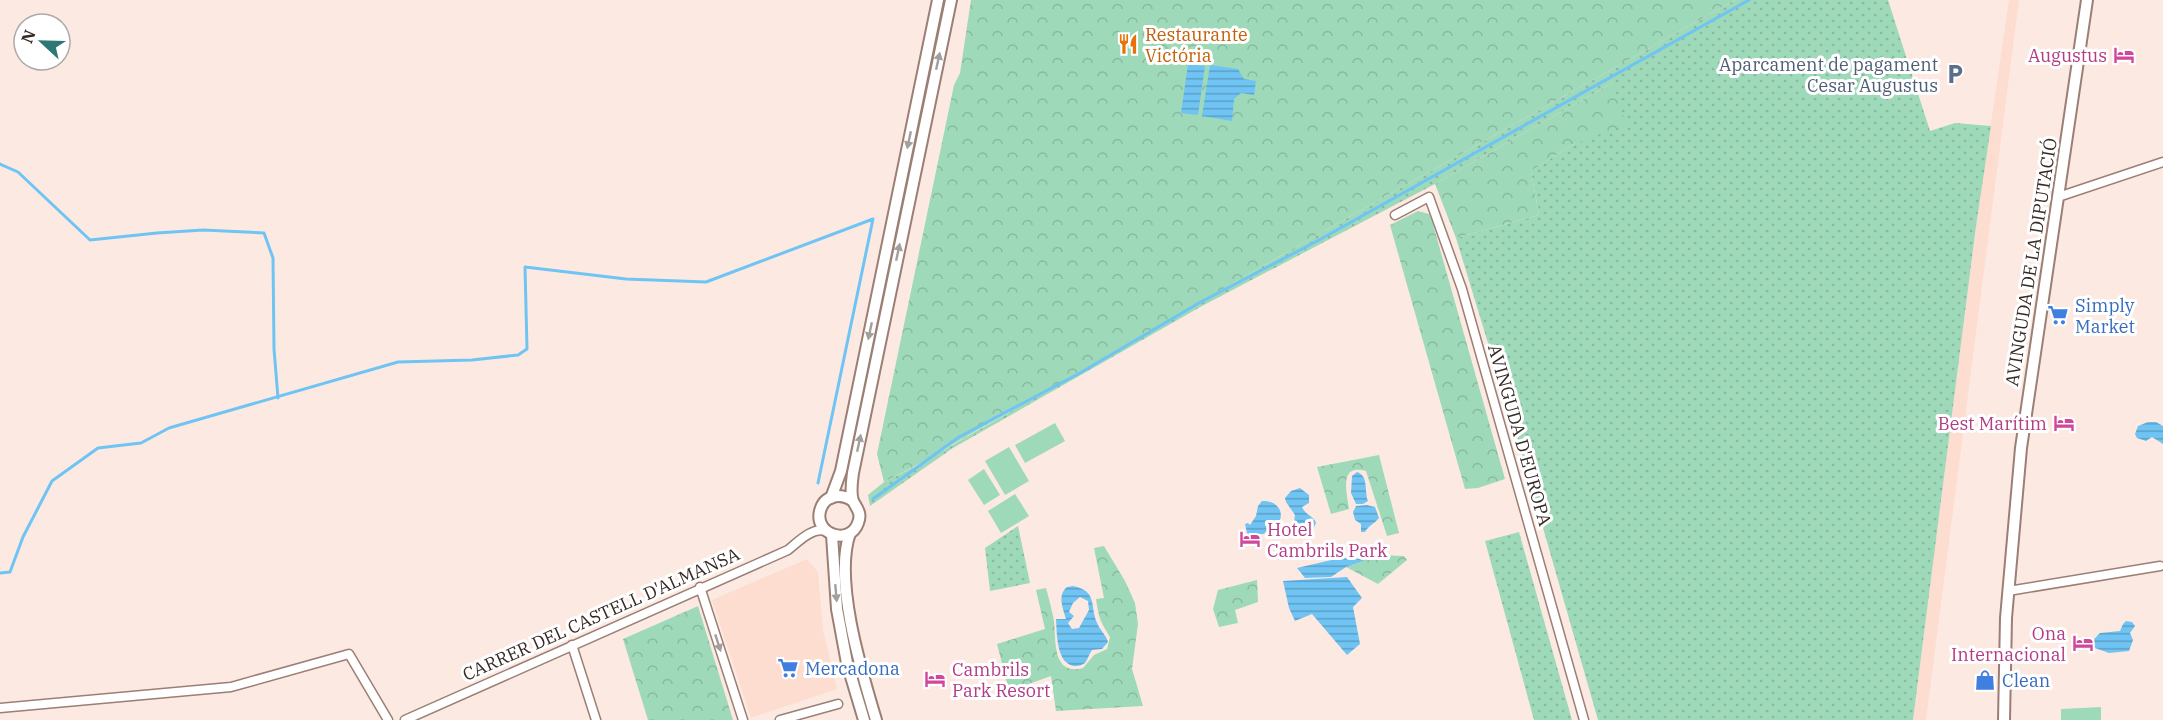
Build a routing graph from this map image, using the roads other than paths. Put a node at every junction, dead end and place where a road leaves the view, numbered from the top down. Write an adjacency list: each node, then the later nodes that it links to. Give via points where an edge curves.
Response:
1 (938, 0): 7 (street, one-way to 7, via 841,471)
2 (951, 0): 8 (street, one-way to 2, via 852,473)
3 (2087, 0): 5 (street, AVINGUDA DE LA DIPUTACIÓ)
4 (2163, 162): 5 (street)
5 (2058, 197): 15 (street, AVINGUDA DE LA DIPUTACIÓ, via 2025,411)
6 (1395, 214): 26 (street, AVINGUDA D'EUROPA, via 1430,197 1465,300)
7 (831, 498): 8 (street, via 840,496); 9 (street)
8 (853, 501): 11 (street, via 860,518)
9 (820, 511): 10 (street, via 820,520); 12 (street, CARRER DEL CASTELL D'ALMANSA)
10 (829, 533): 11 (street); 12 (street, CARRER DEL CASTELL D'ALMANSA, via 820,529); 24 (street, one-way to 24, via 838,618)
11 (850, 533): 25 (street, via 845,554 849,608 858,659)
12 (805, 537): 14 (street, CARRER DEL CASTELL D'ALMANSA, via 788,550)
13 (2160, 566): 15 (street)
14 (700, 587): 16 (street, CARRER DEL CASTELL D'ALMANSA); 22 (street, one-way to 22)
15 (2008, 591): 27 (street, AVINGUDA DE LA DIPUTACIÓ)
16 (572, 645): 19 (street, CARRER DEL CASTELL D'ALMANSA); 21 (street)
17 (838, 704): 23 (street)
18 (0, 708): 20 (street, via 231,687 349,654)
19 (407, 719)
20 (388, 720)
21 (596, 720)
22 (743, 720)
23 (780, 720)
24 (864, 720)
25 (876, 720)
26 (1584, 720)
27 (2002, 720)

